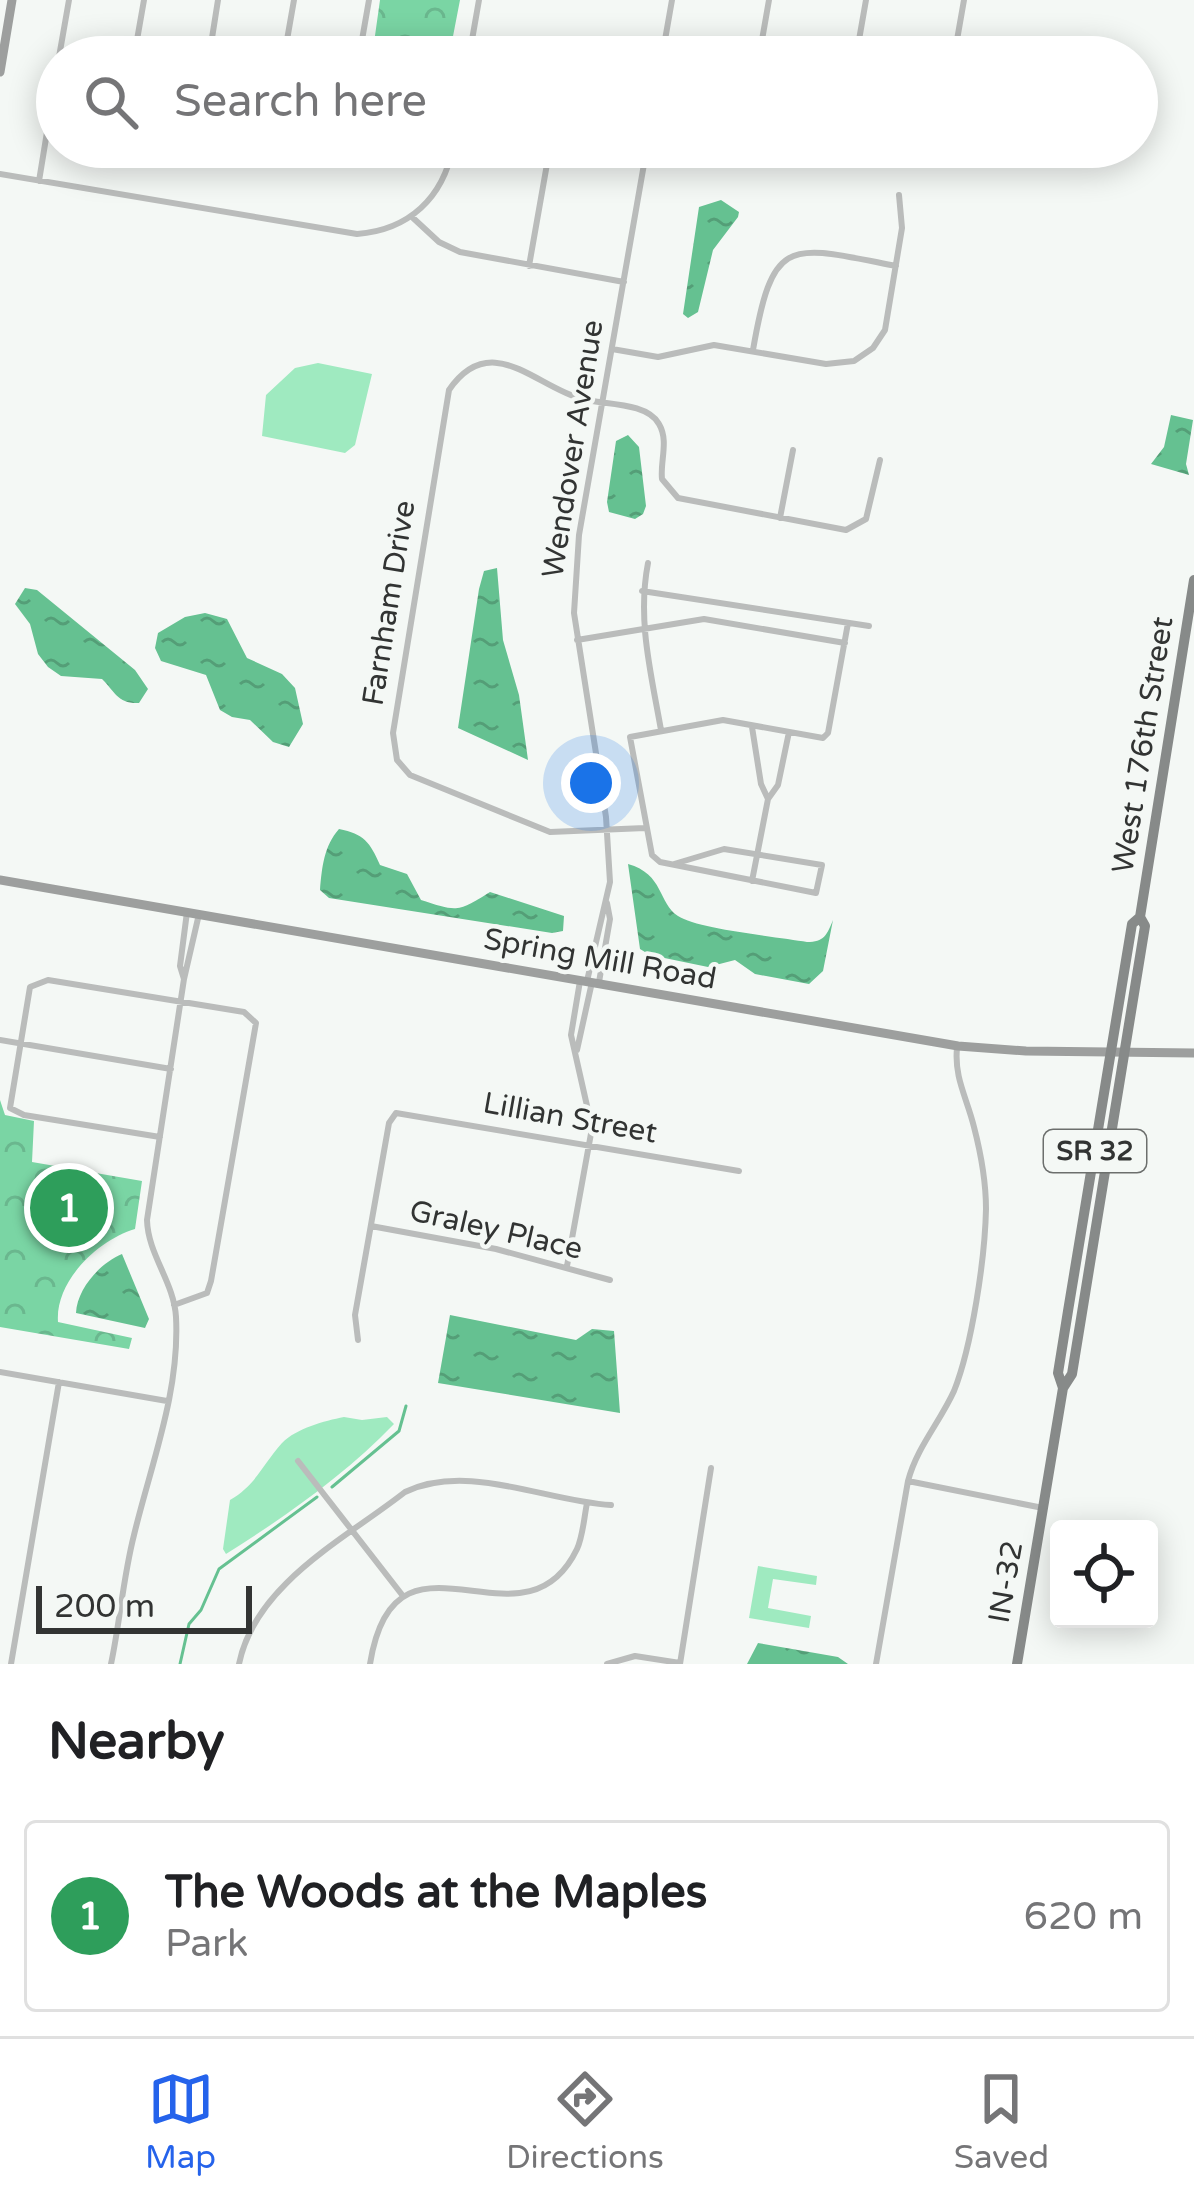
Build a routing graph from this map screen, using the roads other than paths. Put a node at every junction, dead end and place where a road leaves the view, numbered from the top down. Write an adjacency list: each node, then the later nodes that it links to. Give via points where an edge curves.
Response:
1 (12, 0): 22 (street)
2 (69, 0): 12 (street)
3 (143, 0): 13 (street)
4 (218, 0): 14 (street)
5 (294, 0): 15 (street)
6 (369, 0): 16 (street)
7 (478, 0): 17 (street)
8 (672, 0): 18 (street)
9 (769, 0): 19 (street)
10 (866, 0): 20 (street)
11 (964, 0): 21 (street)
12 (63, 36)
13 (137, 36)
14 (212, 36)
15 (288, 36)
16 (363, 36)
17 (472, 36)
18 (666, 36)
19 (763, 36)
20 (860, 36)
21 (958, 36)
22 (0, 72)
23 (41, 168): 28 (street)
24 (446, 168): 30 (street)
25 (546, 168): 31 (street)
26 (643, 168): 33 (street, Wendover Avenue)
27 (0, 174): 28 (street)
28 (39, 181): 30 (street, via 351,234)
29 (899, 195): 32 (street)
30 (412, 217): 31 (street, via 453,250)
31 (529, 266): 33 (street)
32 (896, 266): 35 (street, via 885,330 864,356 842,365); 35 (street, via 811,251 785,260 767,281)
33 (624, 282): 34 (street, Wendover Avenue)
34 (612, 349): 35 (street, via 658,357 702,345); 36 (street, Wendover Avenue)
35 (753, 351)
36 (603, 403): 39 (street, via 643,410 659,422 662,479 678,498); 46 (street, Wendover Avenue, via 579,535); 53 (street, Farnham Drive, via 504,364 478,366 449,390 392,733 410,775 550,832)
37 (793, 450): 39 (street)
38 (880, 460): 39 (street, via 872,506 858,525 846,530)
39 (780, 518)
40 (647, 562): 42 (street)
41 (1194, 580): 64 (main road, West 176th Street / SR 32, via 1140,917 1145,926)
42 (642, 591): 43 (street); 45 (street)
43 (848, 623): 44 (street); 47 (street)
44 (869, 626)
45 (643, 628): 46 (street); 47 (street, via 704,619); 49 (street)
46 (577, 640): 53 (street, Wendover Avenue)
47 (844, 644): 50 (street, via 828,733)
48 (752, 726): 49 (street, via 723,720); 50 (street); 51 (street)
49 (661, 730): 52 (street, via 630,737)
50 (788, 732): 51 (street)
51 (768, 799): 54 (street)
52 (645, 828): 53 (street); 55 (street, via 652,855)
53 (608, 830): 59 (street, Wendover Avenue, via 607,903)
54 (757, 855): 55 (street, via 724,849); 57 (street); 57 (street, via 822,865 816,893)
55 (674, 864): 57 (street)
56 (0, 880): 58 (street, Spring Mill Road)
57 (752, 881)
58 (193, 913): 59 (street, Spring Mill Road); 60 (street)
59 (589, 982): 63 (street, Spring Mill Road); 68 (street, Wendover Avenue, via 571,1035)
60 (181, 1003): 62 (street, via 40,981 27,991); 66 (street); 73 (street, via 244,1012 256,1030 212,1281 207,1292)
61 (0, 1040): 62 (street)
62 (18, 1044): 66 (street); 67 (street, via 9,1106 15,1112)
63 (958, 1046): 64 (street, Spring Mill Road); 80 (street, via 956,1074 974,1124 985,1224 955,1388)
64 (1118, 1052): 65 (street, Spring Mill Road); 83 (main road, West 176th Street / SR 32, via 1072,1374)
65 (1194, 1053)
66 (171, 1069): 67 (street)
67 (160, 1136): 73 (street, via 148,1234)
68 (591, 1146): 69 (street, Lillian Street); 70 (street, Lillian Street, via 394,1114); 71 (street, Wendover Avenue)
69 (739, 1171)
70 (371, 1226): 71 (street, Graley Place); 74 (street)
71 (567, 1267): 72 (street, Graley Place)
72 (610, 1280)
73 (174, 1305): 77 (street)
74 (358, 1340)
75 (0, 1372): 76 (street)
76 (58, 1382): 77 (street); 86 (street)
77 (167, 1401): 87 (street)
78 (298, 1461): 84 (street)
79 (711, 1468): 91 (street)
80 (908, 1481): 83 (street); 92 (street)
81 (587, 1502): 82 (street); 84 (street, via 436,1481 405,1492); 85 (street, via 576,1551 536,1591 512,1597 432,1586)
82 (611, 1505)
83 (1043, 1508): 93 (main road, IN-32 / SR 32)
84 (353, 1532): 85 (street); 88 (street, via 272,1598)
85 (403, 1596): 89 (street, via 379,1625)
86 (10, 1664)
87 (111, 1664)
88 (239, 1664)
89 (370, 1664)
90 (607, 1664): 91 (street, via 635,1656)
91 (680, 1664)
92 (875, 1664)
93 (1017, 1664)

